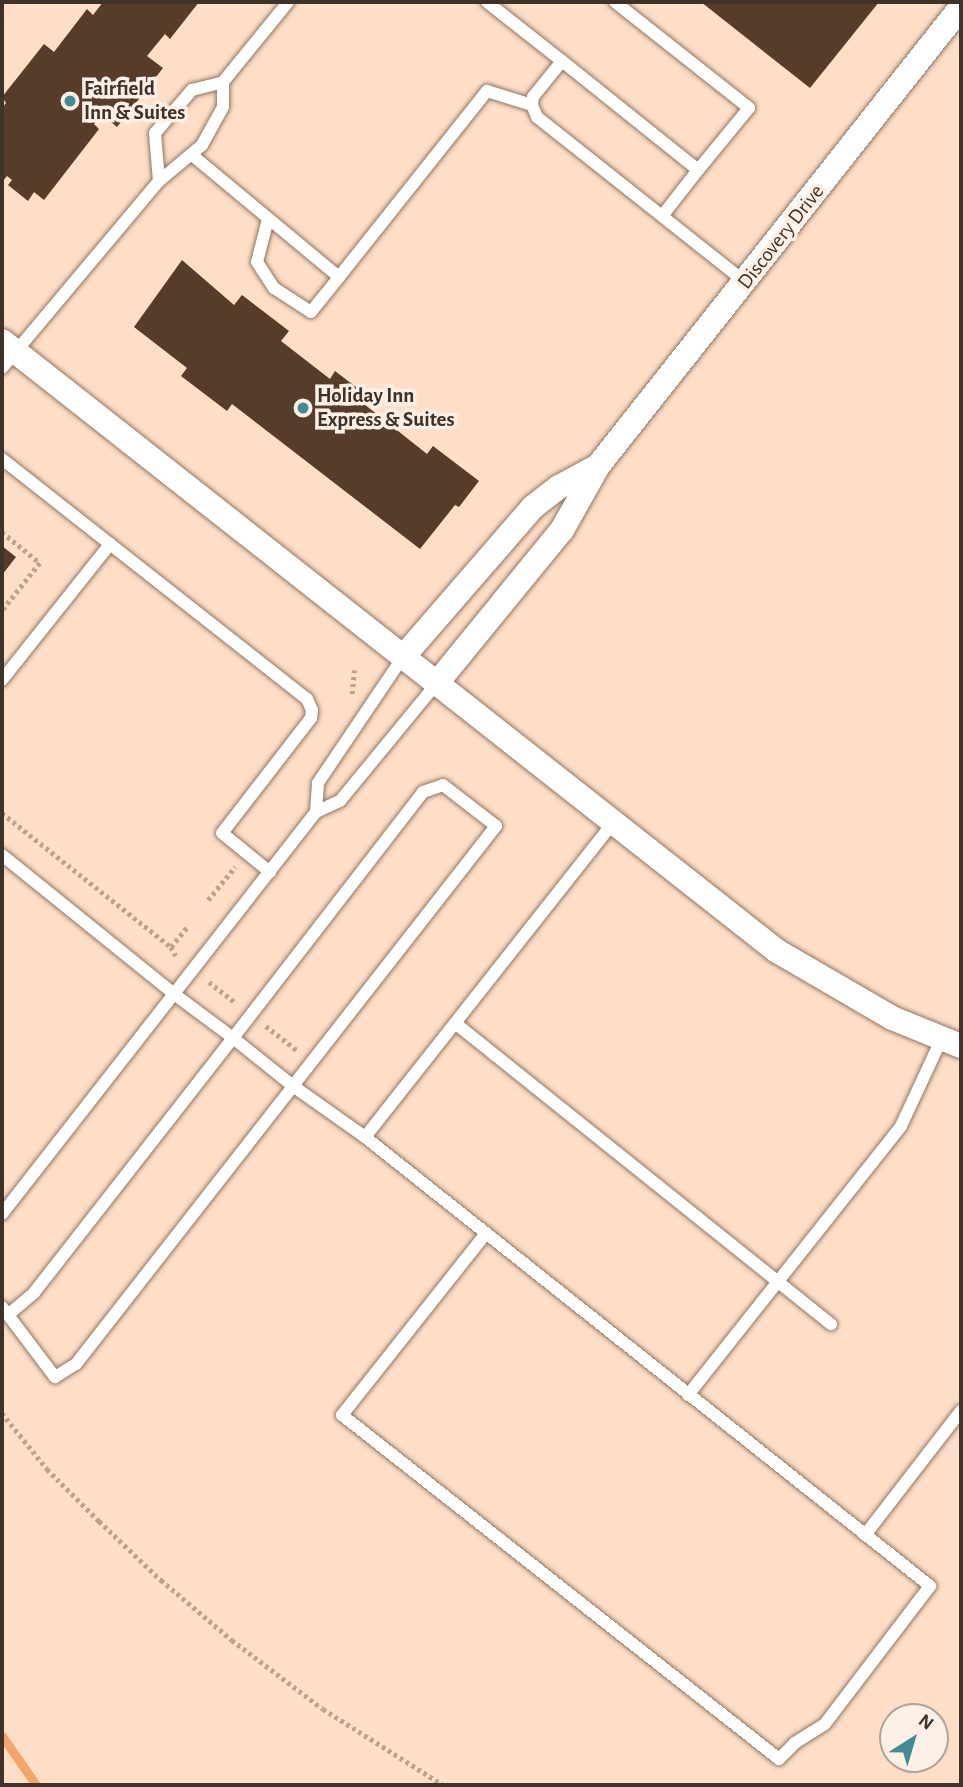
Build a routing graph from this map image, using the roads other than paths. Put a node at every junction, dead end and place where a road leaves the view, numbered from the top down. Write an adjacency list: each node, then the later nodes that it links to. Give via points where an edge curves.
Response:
1 (288, 2): 6 (lane)
2 (487, 2): 5 (lane)
3 (615, 2): 9 (lane, via 749,108)
4 (961, 6): 14 (street, Discovery Drive)
5 (562, 61): 7 (lane); 9 (lane)
6 (223, 82): 8 (lane, via 223,107); 10 (lane, via 192,90 155,133)
7 (531, 105): 11 (lane, via 537,117); 13 (lane, via 488,91)
8 (192, 155): 10 (lane); 12 (lane)
9 (698, 170): 11 (lane)
10 (159, 181): 15 (lane)
11 (662, 216): 14 (lane)
12 (268, 219): 13 (lane); 13 (lane, via 257,262 274,288 312,312)
13 (339, 277)
14 (745, 282): 17 (street, Discovery Drive)
15 (6, 354): 19 (street)
16 (2, 459): 18 (lane)
17 (598, 466): 19 (street, Discovery Drive, via 533,507); 21 (street, Discovery Drive, via 562,530)
18 (110, 544): 20 (lane); 25 (lane, via 307,699 311,718 222,833)
19 (404, 657): 21 (street); 22 (lane, via 318,783)
20 (2, 680)
21 (437, 683): 22 (lane, via 340,800); 23 (street)
22 (316, 812): 25 (lane)
23 (614, 822): 27 (lane); 29 (street, via 777,951 892,1018)
24 (2, 855): 26 (lane)
25 (270, 872): 26 (lane)
26 (174, 994): 28 (lane); 32 (lane)
27 (455, 1023): 31 (lane); 34 (lane)
28 (233, 1038): 30 (lane); 30 (lane, via 424,792 443,785 496,826); 35 (lane, via 34,1293)
29 (952, 1042): 34 (lane, via 901,1126)
30 (293, 1086): 31 (lane); 35 (lane, via 76,1364 55,1377)
31 (365, 1137): 33 (lane)
32 (2, 1214)
33 (486, 1233): 37 (lane); 39 (lane, via 342,1415 779,1759 795,1742 825,1724 930,1586)
34 (778, 1281): 36 (lane); 37 (lane)
35 (5, 1311)
36 (831, 1324)
37 (688, 1395): 39 (lane)
38 (961, 1411): 39 (lane)
39 (865, 1535)

